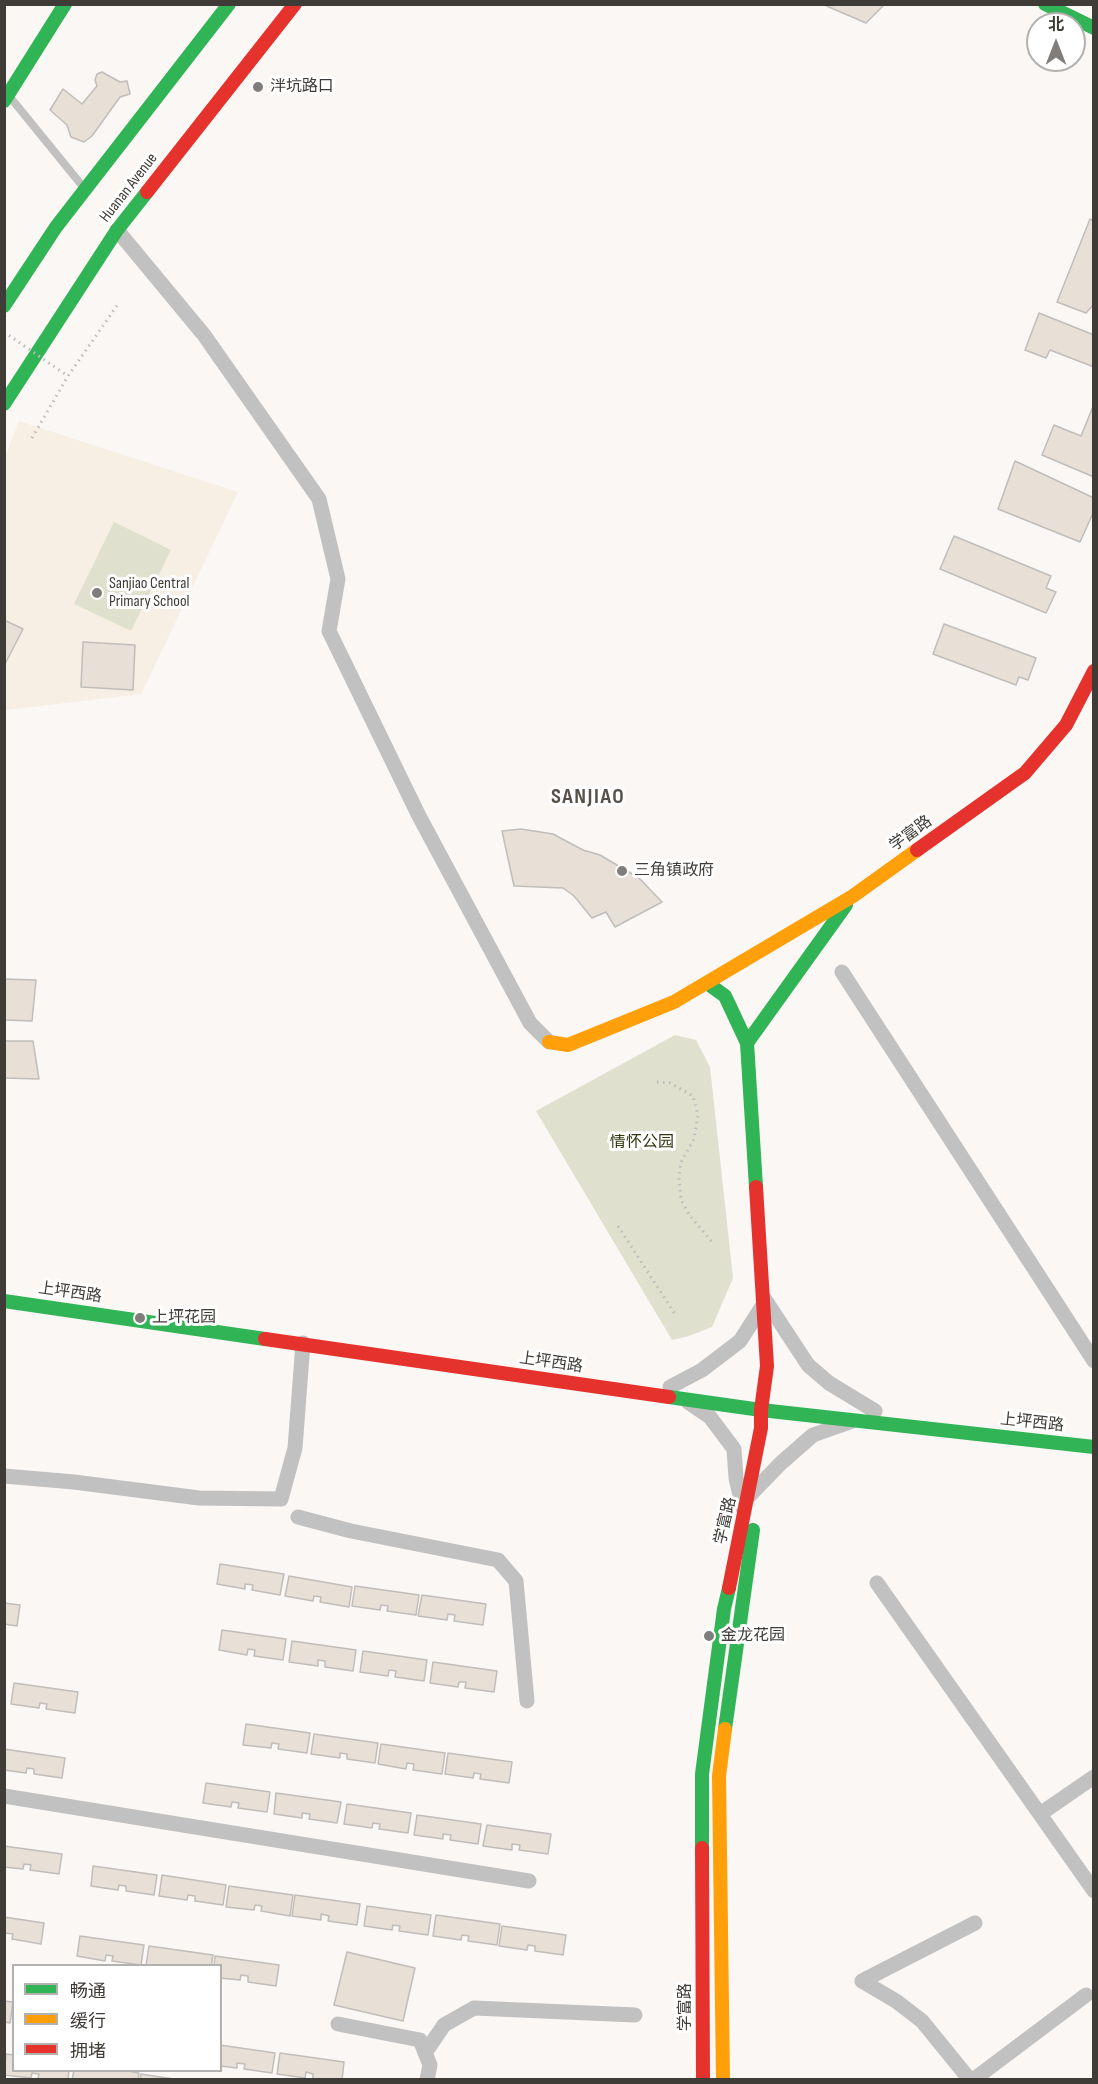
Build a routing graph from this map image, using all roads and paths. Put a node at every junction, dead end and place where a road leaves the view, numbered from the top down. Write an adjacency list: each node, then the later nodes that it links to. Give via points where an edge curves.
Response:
1 (65, 4): 7 (street)
2 (229, 4): 8 (street, Huanan Avenue)
3 (295, 4): 9 (street, Huanan Avenue)
4 (1045, 4): 5 (street)
5 (1094, 28)
6 (4, 90): 8 (lane)
7 (4, 101)
8 (85, 189): 11 (street, Huanan Avenue)
9 (117, 230): 14 (street, Huanan Avenue); 20 (street, via 204,335 320,499 338,579 329,631 419,816 530,1023)
10 (118, 304): 13 (path)
11 (4, 306)
12 (4, 332): 13 (path, bridge)
13 (68, 376): 15 (path)
14 (4, 404)
15 (32, 438)
16 (1094, 671): 17 (street, 学富路, via 1065,725 1025,773)
17 (853, 896): 19 (street, 学富路); 21 (street)
18 (842, 972): 30 (street)
19 (707, 983): 20 (street, 学富路, via 674,1002 567,1045); 21 (street, 学富路, via 725,996)
20 (549, 1042)
21 (747, 1043): 27 (street, 学富路)
22 (657, 1082): 24 (path, via 670,1083 693,1096 698,1115 694,1139 681,1162 681,1200)
23 (618, 1226): 28 (path)
24 (713, 1243)
25 (4, 1290): 31 (street, 上坪西路)
26 (4, 1300): 29 (street, 上坪西路)
27 (763, 1300): 31 (street, via 740,1341 702,1370); 33 (street, 学富路); 34 (street, via 808,1365)
28 (675, 1314)
29 (303, 1343): 32 (street, 上坪西路); 38 (street, via 296,1448 280,1499 199,1498)
30 (1094, 1361)
31 (670, 1387): 33 (street, 上坪西路)
32 (683, 1399): 33 (street, 上坪西路); 39 (street, via 710,1417 734,1449 736,1478)
33 (767, 1406): 34 (street, 上坪西路); 35 (street, 上坪西路); 39 (street, 学富路); 55 (street, 学富路, via 719,1776)
34 (875, 1411): 36 (street, 上坪西路)
35 (856, 1420): 37 (street, 上坪西路); 39 (street, via 813,1435 781,1463)
36 (1047, 1428)
37 (1094, 1447)
38 (4, 1476)
39 (746, 1504): 54 (street, 学富路, via 724,1610 702,1774)
40 (298, 1517): 42 (street, via 498,1560 516,1581)
41 (878, 1583): 45 (street)
42 (527, 1701)
43 (1094, 1777): 45 (street)
44 (4, 1796): 46 (street)
45 (1040, 1814): 47 (street)
46 (529, 1881)
47 (1094, 1891)
48 (975, 1923): 56 (street, via 862,1981 922,2020)
49 (1086, 1995): 56 (street)
50 (635, 2014): 52 (street, via 474,2008 444,2025)
51 (338, 2024): 52 (street, via 420,2040)
52 (424, 2053): 53 (street, via 430,2065)
53 (427, 2079)
54 (703, 2079)
55 (723, 2079)
56 (971, 2079)

